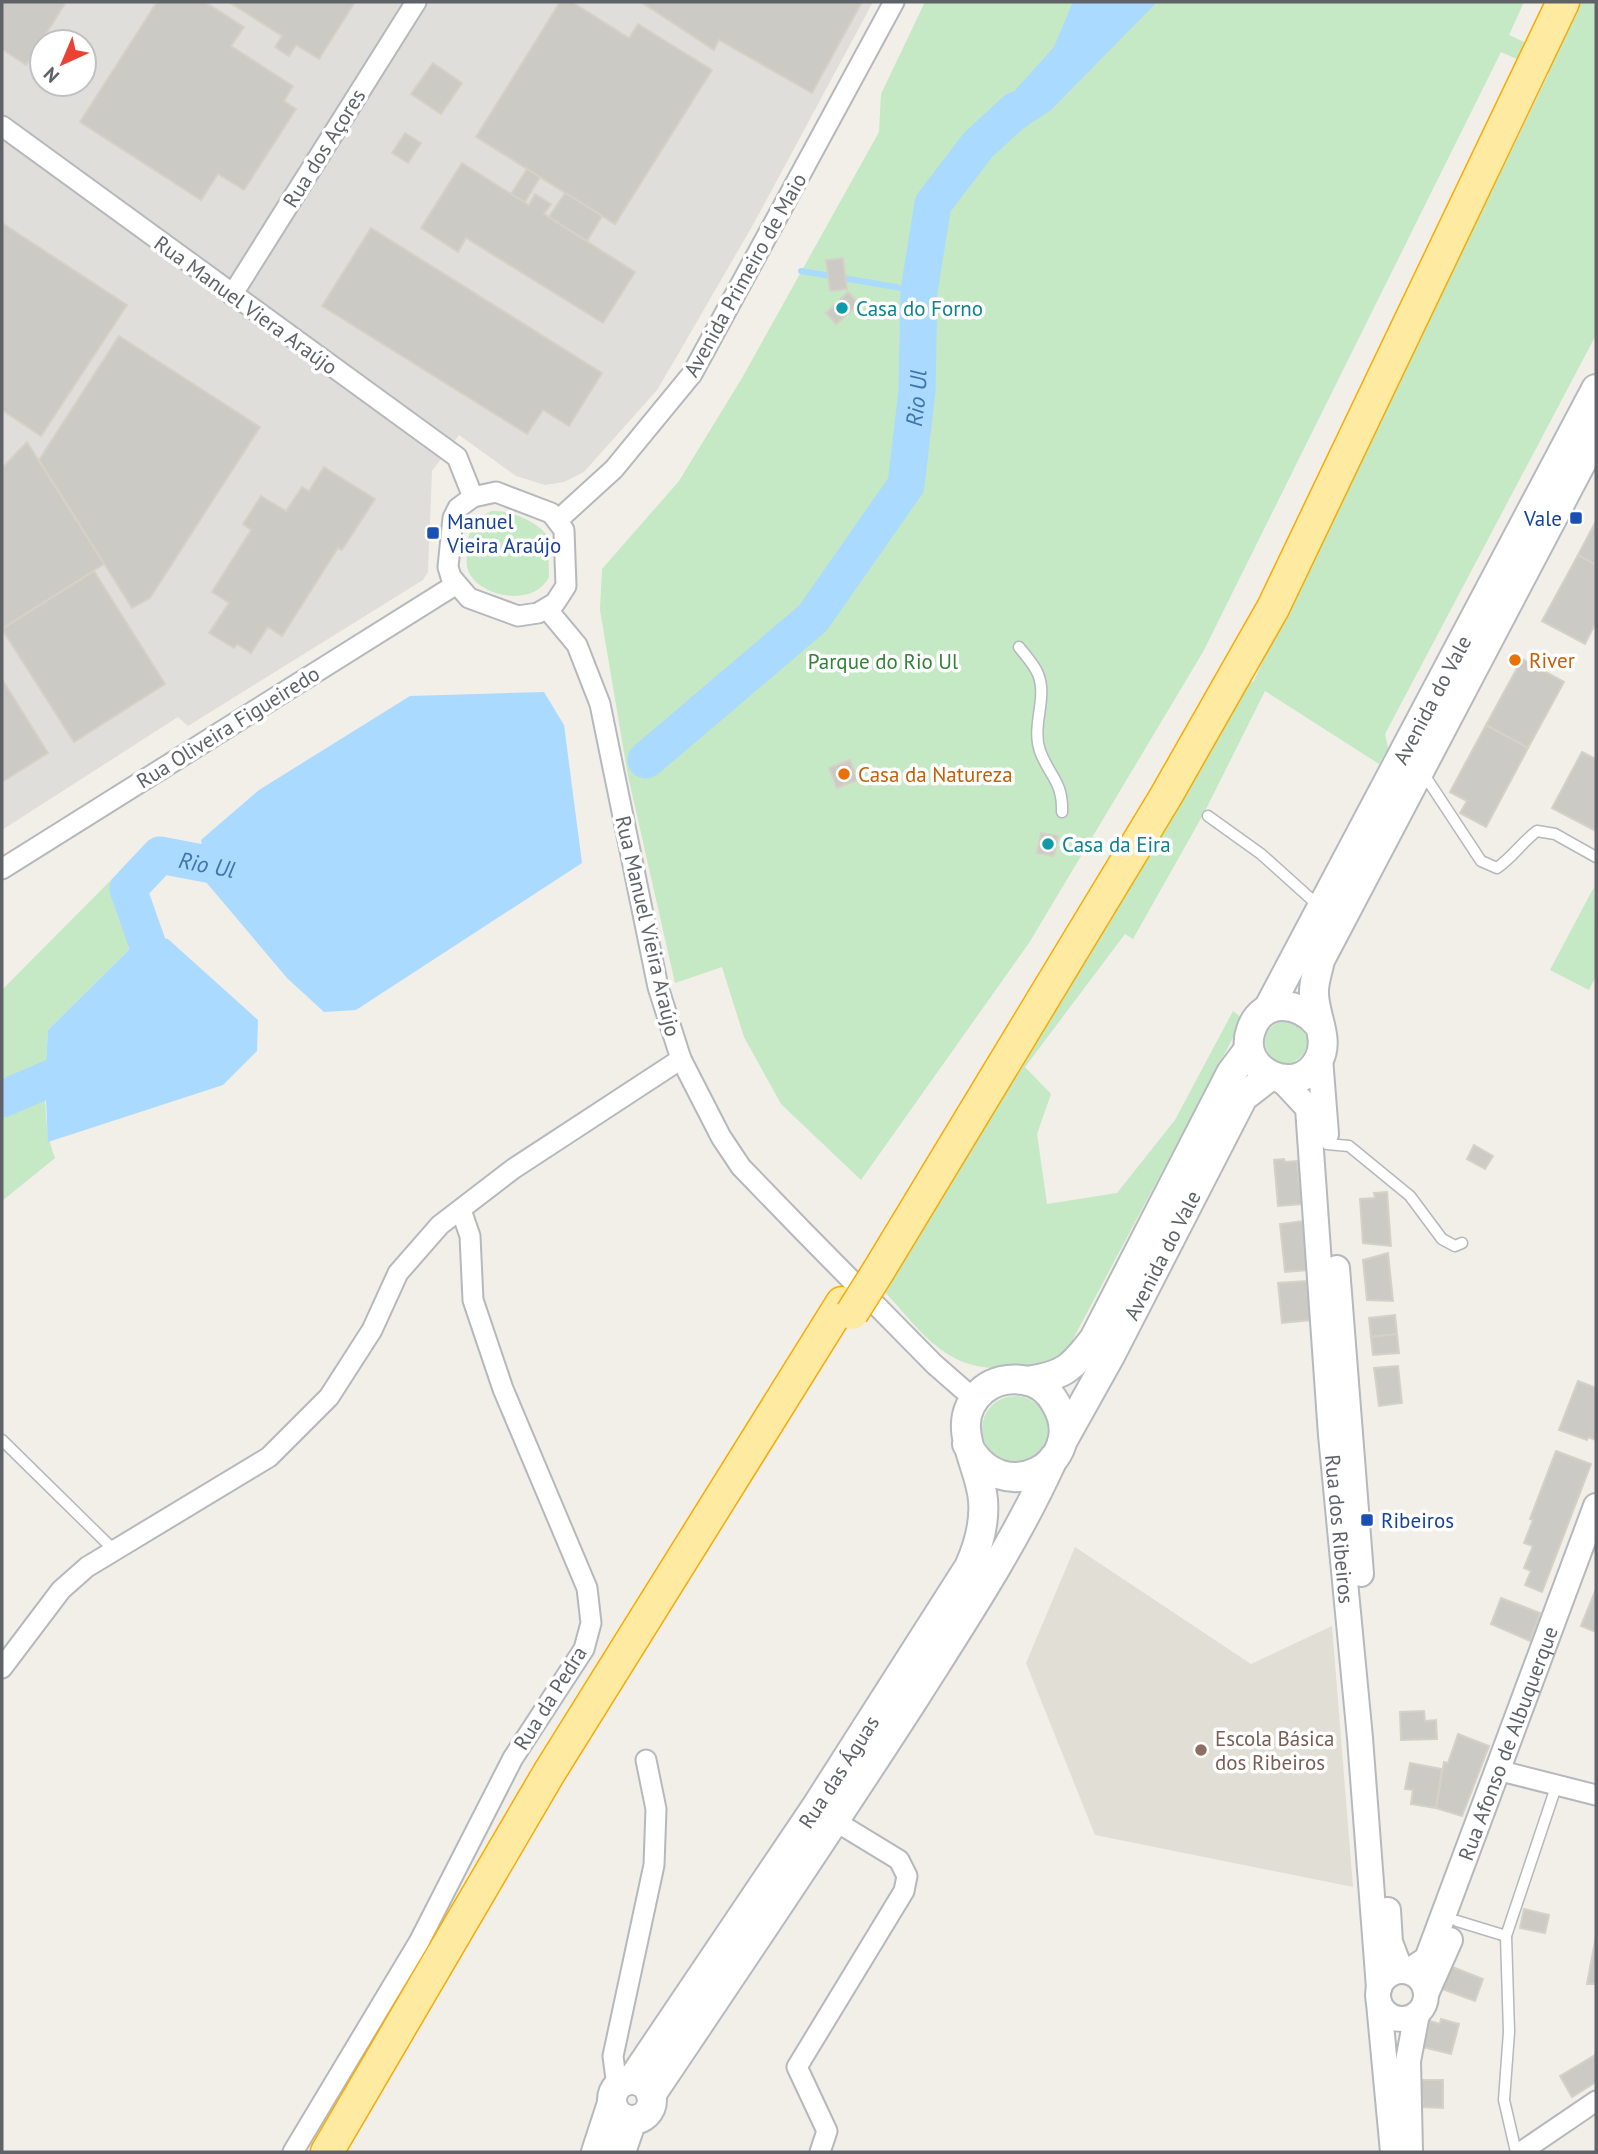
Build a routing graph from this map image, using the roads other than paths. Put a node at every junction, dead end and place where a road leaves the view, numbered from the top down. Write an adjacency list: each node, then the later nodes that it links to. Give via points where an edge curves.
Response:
1 (416, 2): 6 (street, Rua dos Açores)
2 (894, 2): 10 (street, Avenida Primeiro de Maio, via 692,374 614,469)
3 (1546, 2): 29 (highway, via 1260,601)
4 (1563, 2): 29 (highway, via 1273,608 1166,796)
5 (2, 126): 6 (street, Rua Manuel Viera Araújo)
6 (232, 295): 9 (street, Rua Manuel Viera Araújo, via 457,457)
7 (1596, 389): 19 (main road, Avenida do Vale)
8 (1596, 435): 14 (main road, Avenida do Vale)
9 (473, 497): 10 (street, via 496,492 541,508); 11 (street, via 453,518 449,568)
10 (558, 520): 12 (street, via 567,541 566,586)
11 (455, 585): 12 (street, via 468,598 518,615); 18 (street, Rua Oliveira Figueiredo)
12 (547, 609): 24 (street, Rua Manuel Vieira Araújo, via 578,645 600,704 658,987)
13 (1019, 647): 15 (lane, via 1038,673 1042,690 1036,730 1040,752 1062,794)
14 (1421, 770): 17 (lane, via 1481,860 1497,867 1537,831 1555,834); 21 (main road, Avenida do Vale, via 1320,960 1314,991)
15 (1062, 812)
16 (1208, 816): 19 (lane, via 1261,854)
17 (1596, 856)
18 (2, 869)
19 (1320, 907): 20 (main road, Avenida do Vale)
20 (1268, 1009): 21 (main road, via 1294,1006); 22 (main road, Avenida do Vale, via 1252,1026)
21 (1318, 1024): 23 (main road, Avenida do Vale)
22 (1249, 1049): 25 (main road, via 1253,1060); 31 (main road, Avenida do Vale, via 1231,1073 1094,1339 1074,1365 1054,1377)
23 (1320, 1058): 25 (main road, Avenida do Vale, via 1304,1075); 26 (street, Rua dos Ribeiros)
24 (681, 1059): 27 (street, via 513,1169); 32 (street, Rua Manuel Vieira Araújo, via 741,1167)
25 (1275, 1078): 35 (main road, Avenida do Vale, via 1243,1097 1111,1356); 48 (street, Rua dos Ribeiros, via 1308,1108)
26 (1327, 1144): 28 (lane, via 1349,1146 1410,1196 1442,1238 1455,1247); 47 (street, Rua dos Ribeiros, via 1390,1942)
27 (461, 1210): 38 (street, via 417,1248 398,1273 372,1330 329,1397 270,1457); 52 (street, Rua da Pedra, via 470,1236 473,1300 503,1389 587,1588 591,1623 584,1649 513,1758 419,1942)
28 (1462, 1243)
29 (873, 1266): 30 (highway, bridge)
30 (847, 1308): 53 (highway, via 549,1773); 54 (highway)
31 (1027, 1381): 32 (main road, via 998,1382); 35 (main road, via 1053,1397 1060,1411)
32 (974, 1399): 34 (main road, via 964,1428)
33 (2, 1440): 38 (lane)
34 (967, 1444): 35 (main road, via 985,1468 1013,1478 1035,1473); 50 (main road, Rua das Águas, via 978,1469 983,1503 978,1548 969,1567)
35 (1057, 1451): 44 (main road, Rua das Águas, via 989,1581)
36 (1596, 1506): 41 (street, Rua Afonso de Albuquerque)
37 (1596, 1549): 41 (street, Rua Afonso de Albuquerque)
38 (114, 1550): 39 (street, via 61,1590)
39 (2, 1668)
40 (646, 1760): 50 (street, Rua das Águas, via 656,1809 654,1865 613,2056)
41 (1504, 1773): 42 (street); 45 (street, Rua Afonso de Albuquerque); 47 (street, Rua Afonso de Albuquerque, via 1427,1959)
42 (1556, 1787): 43 (street); 46 (lane)
43 (1596, 1795)
44 (835, 1821): 50 (main road, Rua das Águas); 57 (street, Rua das Águas, via 899,1860 907,1876 904,1891 797,2067 827,2132)
45 (1457, 1921): 46 (lane); 49 (street, Rua Afonso de Albuquerque)
46 (1506, 1936): 60 (lane, via 1509,2032 1504,2100)
47 (1405, 1971): 48 (street, Rua Afonso de Albuquerque, via 1387,1976); 49 (street, via 1421,1980)
48 (1379, 1996): 49 (street, via 1383,2010 1396,2018 1411,2018); 58 (street)
49 (1422, 2004): 59 (street, Rua Afonso de Albuquerque, via 1408,2061)
50 (629, 2097): 55 (main road, Rua das Águas); 56 (main road, Rua das Águas)
51 (1596, 2101): 60 (street)
52 (293, 2152)
53 (327, 2152)
54 (347, 2152)
55 (596, 2152)
56 (621, 2152)
57 (820, 2152)
58 (1393, 2152)
59 (1410, 2152)
60 (1518, 2152)

